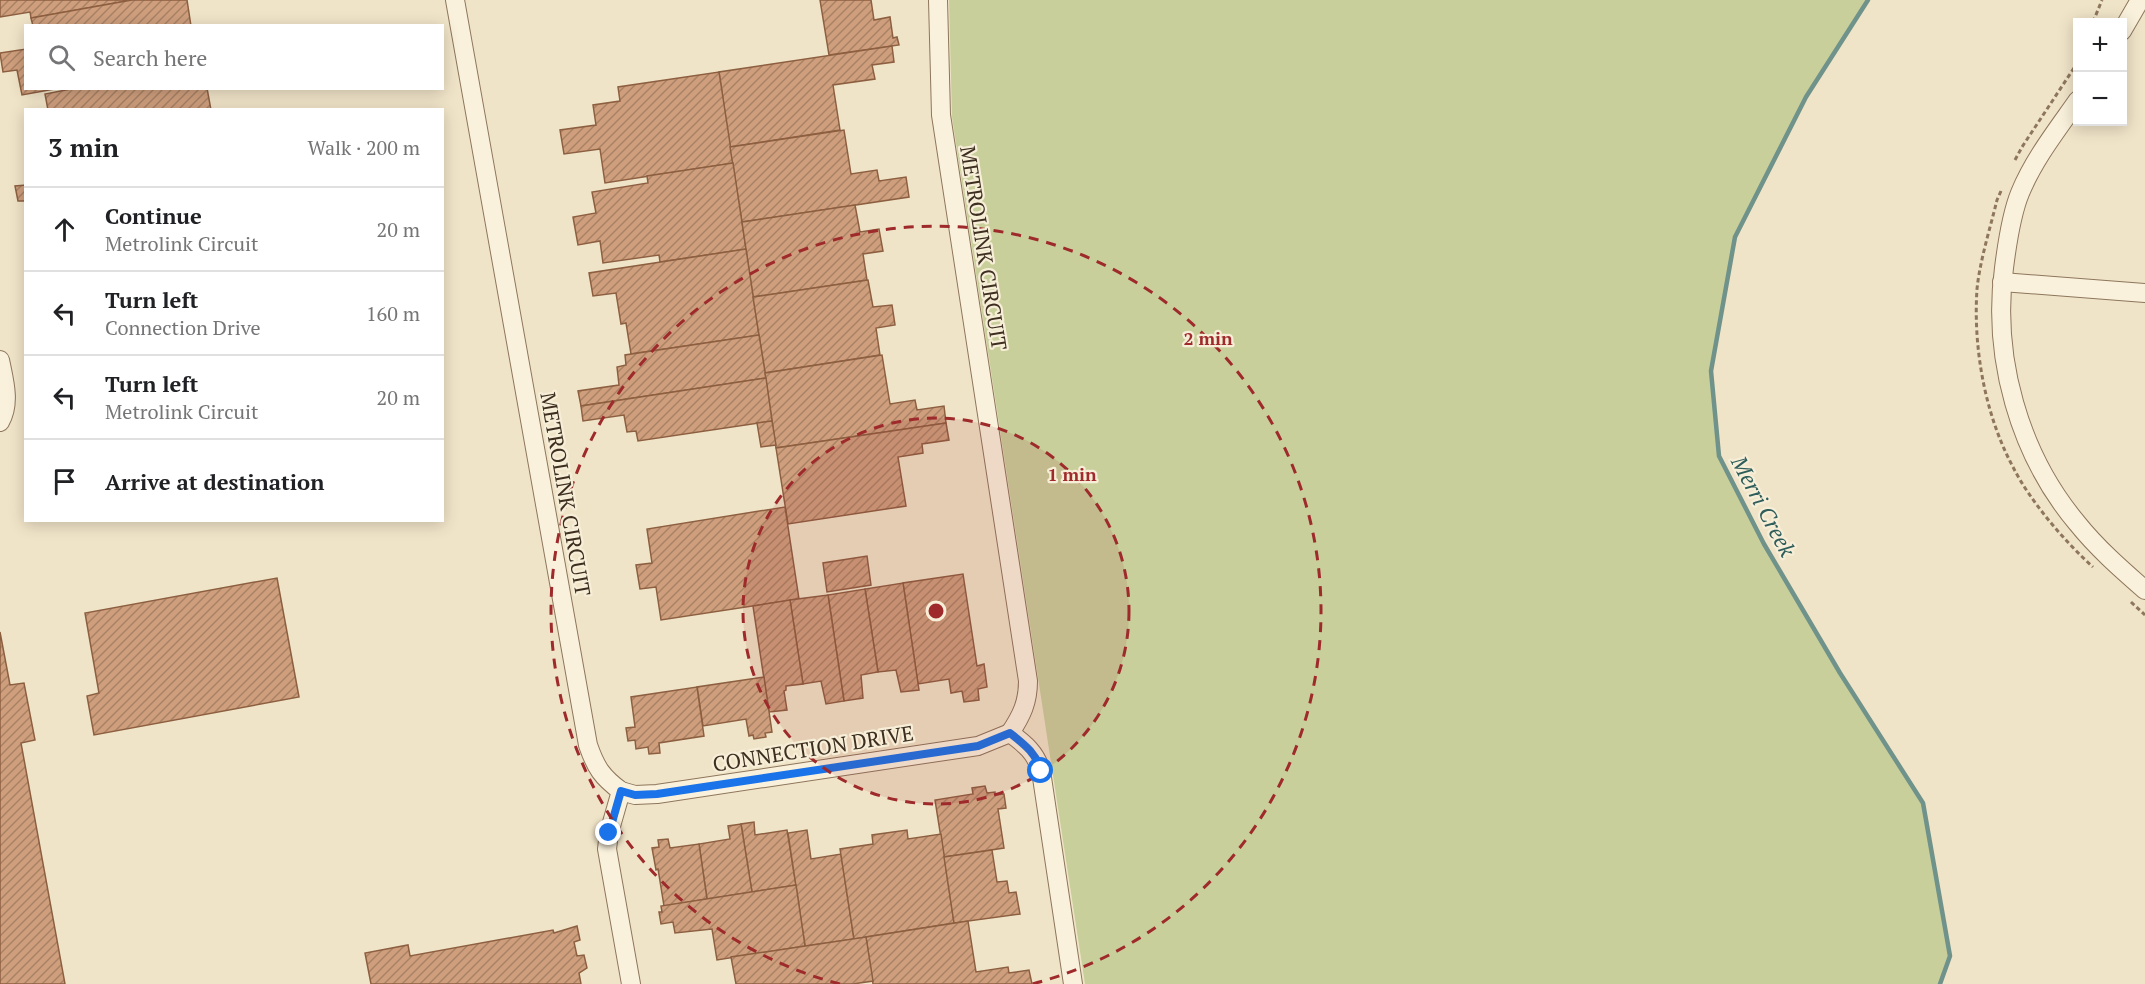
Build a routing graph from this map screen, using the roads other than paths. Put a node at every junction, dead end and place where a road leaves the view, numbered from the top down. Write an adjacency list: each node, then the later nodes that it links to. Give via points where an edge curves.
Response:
1 (455, 0): 12 (street, METROLINK CIRCUIT, via 588,745 604,778)
2 (938, 0): 11 (street, METROLINK CIRCUIT, via 941,115 1028,681 1028,699)
3 (2140, 0): 4 (street)
4 (2127, 22)
5 (2073, 107): 6 (street, via 2043,149 2019,194)
6 (2002, 282): 7 (street); 10 (street, via 2003,354 2028,445 2075,522)
7 (2145, 293)
8 (0, 360): 9 (street, via 6,402)
9 (0, 422)
10 (2145, 590)
11 (1010, 733): 12 (street, CONNECTION DRIVE, via 978,746 657,794); 14 (street, via 1038,758)
12 (621, 791): 13 (street, via 607,849)
13 (631, 984)
14 (1073, 984)

